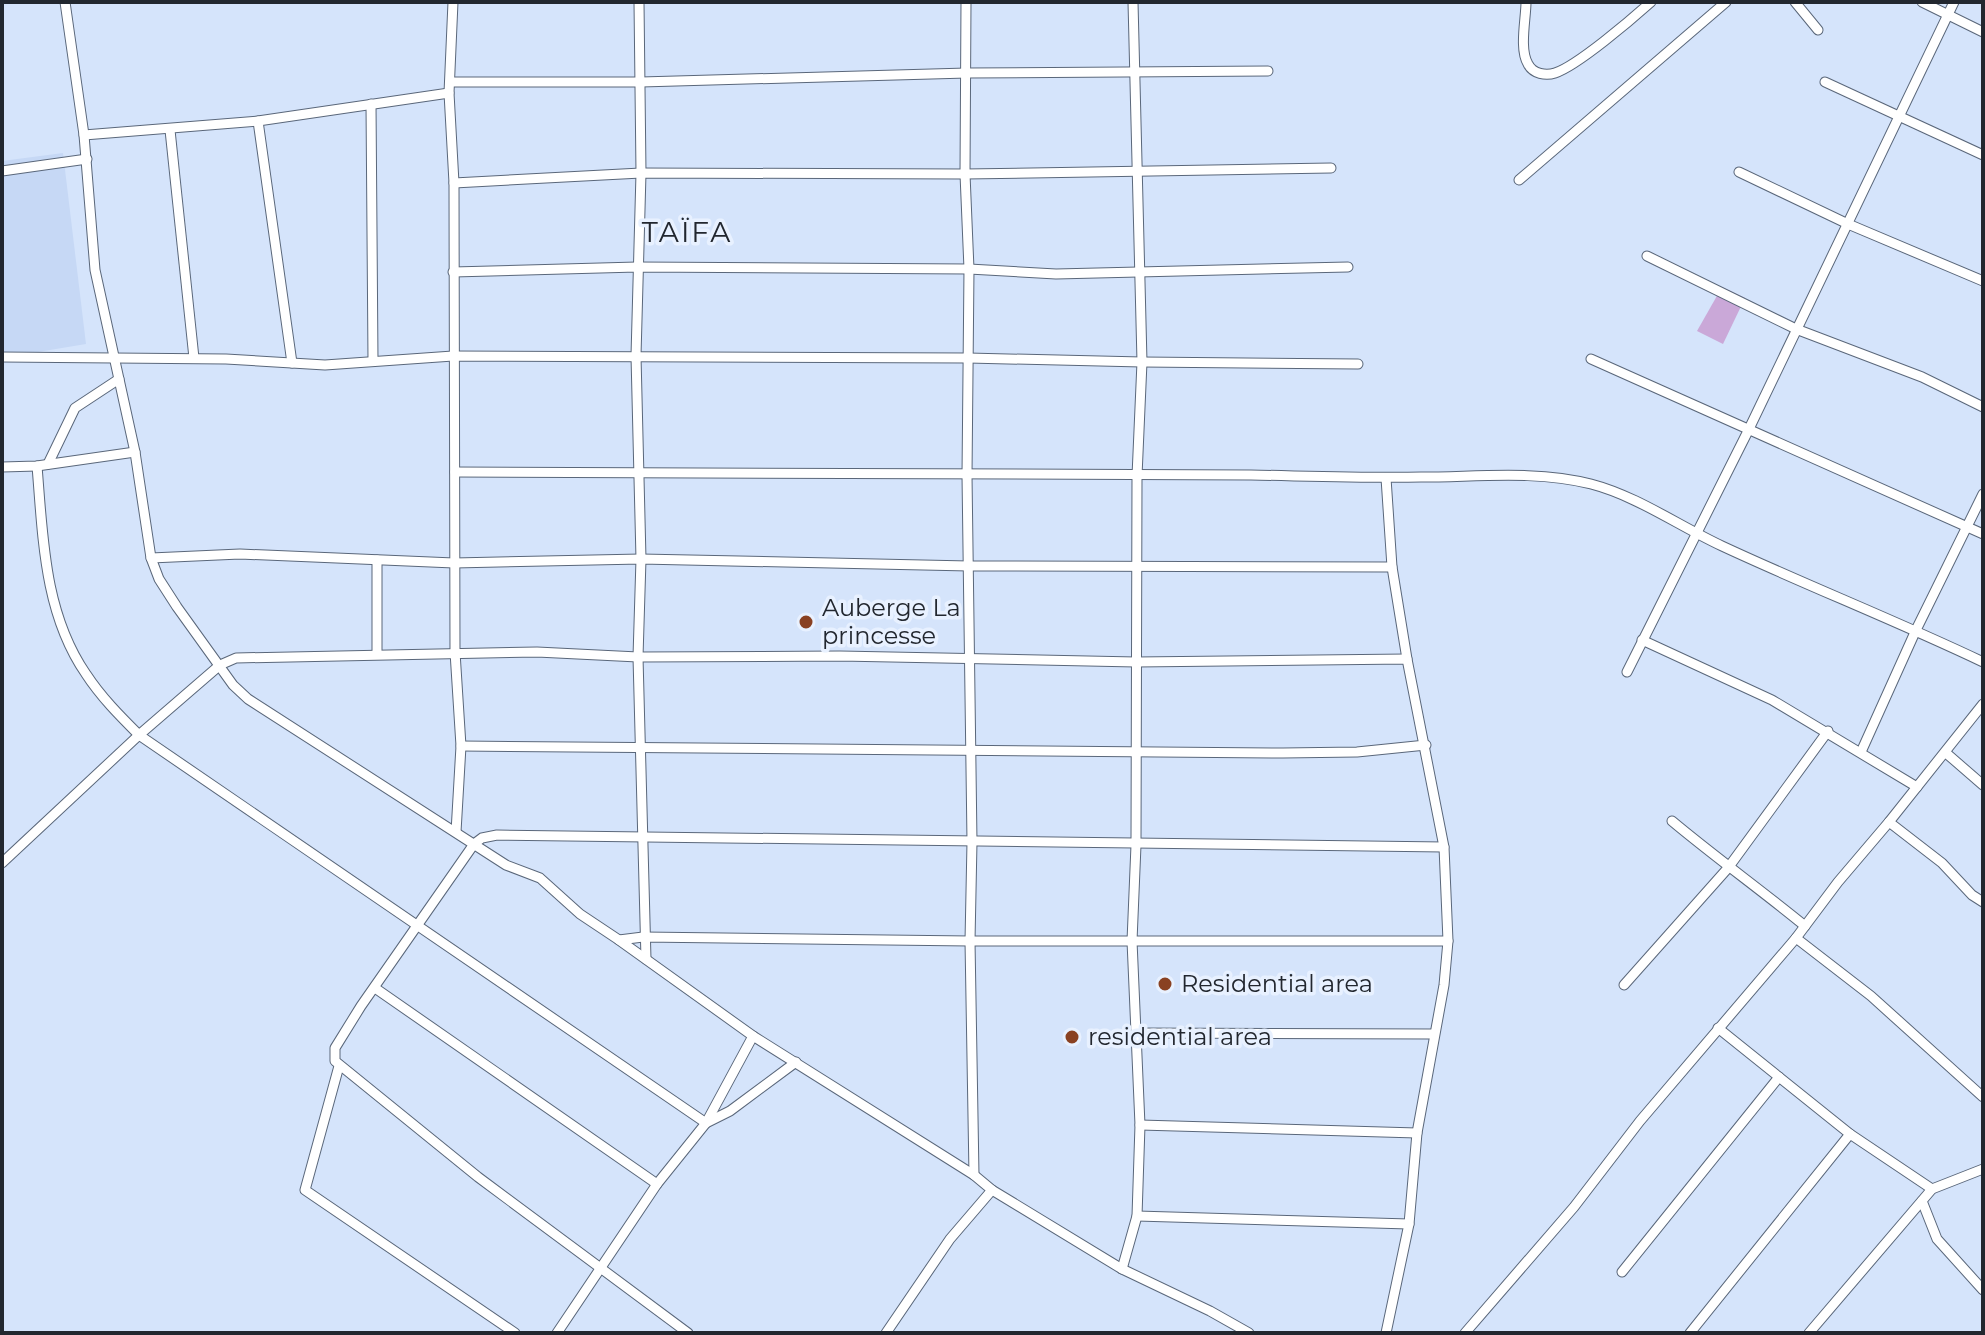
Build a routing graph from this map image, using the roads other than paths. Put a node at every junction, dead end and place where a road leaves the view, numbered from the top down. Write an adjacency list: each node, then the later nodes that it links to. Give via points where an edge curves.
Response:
1 (65, 2): 26 (street)
2 (453, 2): 18 (street)
3 (639, 2): 19 (street)
4 (966, 2): 16 (street)
5 (1133, 2): 17 (street)
6 (1526, 2): 7 (street, via 1527,64 1544,74 1561,70)
7 (1651, 2)
8 (1726, 2): 35 (street)
9 (1795, 2): 13 (street)
10 (1922, 2): 12 (street)
11 (1954, 2): 12 (street)
12 (1948, 16): 14 (street); 23 (street)
13 (1818, 30)
14 (1983, 32)
15 (1268, 71): 17 (street)
16 (967, 73): 17 (street); 19 (street); 34 (street)
17 (1134, 73): 30 (street)
18 (450, 82): 19 (street); 21 (street)
19 (641, 82): 33 (street)
20 (1825, 82): 23 (street)
21 (449, 93): 22 (street); 36 (street)
22 (371, 104): 24 (street); 53 (street)
23 (1899, 118): 27 (street); 37 (street)
24 (258, 121): 25 (street); 55 (street)
25 (170, 130): 26 (street); 49 (street)
26 (84, 135): 28 (street)
27 (1983, 155)
28 (87, 159): 31 (street); 51 (street, via 95,270)
29 (1331, 168): 30 (street)
30 (1136, 169): 34 (street); 42 (street)
31 (2, 171)
32 (1739, 172): 37 (street)
33 (641, 173): 34 (street); 36 (street); 39 (street)
34 (965, 174): 41 (street)
35 (1519, 180)
36 (454, 183): 43 (street)
37 (1848, 224): 44 (street); 45 (street)
38 (1647, 256): 45 (street)
39 (637, 267): 41 (street); 43 (street); 47 (street)
40 (1348, 267): 42 (street)
41 (969, 269): 42 (street); 50 (street)
42 (1139, 271): 54 (street)
43 (453, 272): 46 (street)
44 (1983, 281)
45 (1796, 329): 58 (street, via 1922,377); 59 (street)
46 (453, 356): 47 (street); 53 (street); 63 (street)
47 (636, 356): 50 (street); 64 (street)
48 (2, 357): 51 (street)
49 (194, 358): 51 (street); 55 (street)
50 (968, 358): 54 (street); 65 (street)
51 (115, 359): 57 (street)
52 (1591, 359): 59 (street)
53 (373, 360): 55 (street)
54 (1142, 362): 56 (street); 66 (street)
55 (292, 363)
56 (1358, 364)
57 (119, 379): 60 (street); 61 (street, via 75,408)
58 (1983, 407)
59 (1748, 431): 69 (street); 70 (street)
60 (135, 452): 61 (street); 72 (street)
61 (43, 465): 62 (street); 92 (street, via 43,535 59,621 86,674)
62 (2, 467)
63 (455, 472): 64 (street); 75 (street)
64 (638, 474): 65 (street); 73 (street)
65 (967, 475): 66 (street); 76 (street)
66 (1137, 476): 67 (street); 77 (street)
67 (1386, 478): 70 (street, via 1545,476 1592,484); 78 (street)
68 (1983, 494): 69 (street)
69 (1967, 526): 71 (street); 79 (street)
70 (1695, 534): 79 (street); 80 (street)
71 (1983, 534)
72 (151, 558): 74 (street, via 240,554); 88 (street, via 177,607)
73 (641, 559): 75 (street); 76 (street); 83 (street)
74 (377, 560): 75 (street); 82 (street)
75 (454, 563): 81 (street)
76 (969, 566): 77 (street); 84 (street)
77 (1136, 566): 78 (street); 86 (street)
78 (1392, 567): 85 (street)
79 (1916, 630): 87 (street); 98 (street)
80 (1642, 640): 89 (street); 91 (street)
81 (455, 652): 82 (street); 83 (street); 94 (street)
82 (377, 654): 88 (street, via 236,658)
83 (638, 657): 84 (street); 95 (street)
84 (969, 658): 86 (street); 96 (street)
85 (1407, 659): 86 (street); 93 (street)
86 (1136, 662): 97 (street)
87 (1983, 662)
88 (220, 665): 92 (street); 104 (street, via 248,699)
89 (1627, 672)
90 (1983, 704): 99 (street)
91 (1828, 731): 98 (street); 111 (street)
92 (139, 735): 110 (street); 113 (street)
93 (1426, 745): 97 (street, via 1357,752); 109 (street)
94 (461, 746): 95 (street); 104 (street)
95 (641, 747): 96 (street); 105 (street)
96 (971, 751): 97 (street); 106 (street)
97 (1136, 752): 108 (street)
98 (1861, 752): 101 (street)
99 (1946, 753): 100 (street); 101 (street)
100 (1983, 785)
101 (1917, 787): 103 (street)
102 (1672, 821): 111 (street)
103 (1889, 822): 112 (street); 114 (street)
104 (456, 832): 107 (street)
105 (642, 837): 106 (street); 107 (street, via 497,835); 115 (street)
106 (972, 842): 108 (street); 118 (street)
107 (474, 844): 113 (street); 117 (street, via 506,865 540,878)
108 (1136, 845): 109 (street); 119 (street)
109 (1444, 847): 120 (street)
110 (2, 863)
111 (1728, 868): 114 (street); 122 (street)
112 (1983, 902)
113 (418, 926): 123 (street); 132 (street)
114 (1805, 926): 116 (street)
115 (643, 937): 117 (street); 118 (street); 121 (street)
116 (1796, 938): 124 (street); 131 (street, via 1871,996)
117 (619, 940): 121 (street)
118 (970, 941): 119 (street); 137 (street)
119 (1132, 941): 120 (street); 125 (street)
120 (1448, 941): 126 (street)
121 (646, 959): 127 (street)
122 (1624, 985)
123 (375, 988): 129 (street, via 335,1048); 138 (street)
124 (1718, 1028): 130 (street); 154 (street)
125 (1138, 1033): 126 (street); 133 (street)
126 (1434, 1034): 134 (street)
127 (753, 1036): 128 (street); 132 (street)
128 (796, 1062): 132 (street); 137 (street)
129 (339, 1066): 144 (street); 148 (street, via 305,1190)
130 (1779, 1077): 135 (street); 146 (street)
131 (1983, 1097)
132 (706, 1123): 138 (street)
133 (1140, 1125): 134 (street); 142 (street)
134 (1417, 1133): 143 (street)
135 (1850, 1134): 139 (street); 155 (street)
136 (1983, 1169): 139 (street)
137 (974, 1175): 140 (street)
138 (657, 1184): 144 (street)
139 (1932, 1189): 141 (street)
140 (992, 1190): 145 (street); 151 (street, via 950,1239)
141 (1922, 1201): 147 (street, via 1937,1239); 156 (street)
142 (1137, 1216): 143 (street); 145 (street)
143 (1409, 1224): 153 (street)
144 (602, 1267): 149 (street); 150 (street)
145 (1122, 1269): 152 (street)
146 (1622, 1272)
147 (1983, 1290)
148 (515, 1333)
149 (557, 1333)
150 (688, 1333)
151 (886, 1333)
152 (1249, 1333)
153 (1386, 1333)
154 (1465, 1333)
155 (1690, 1333)
156 (1809, 1333)

